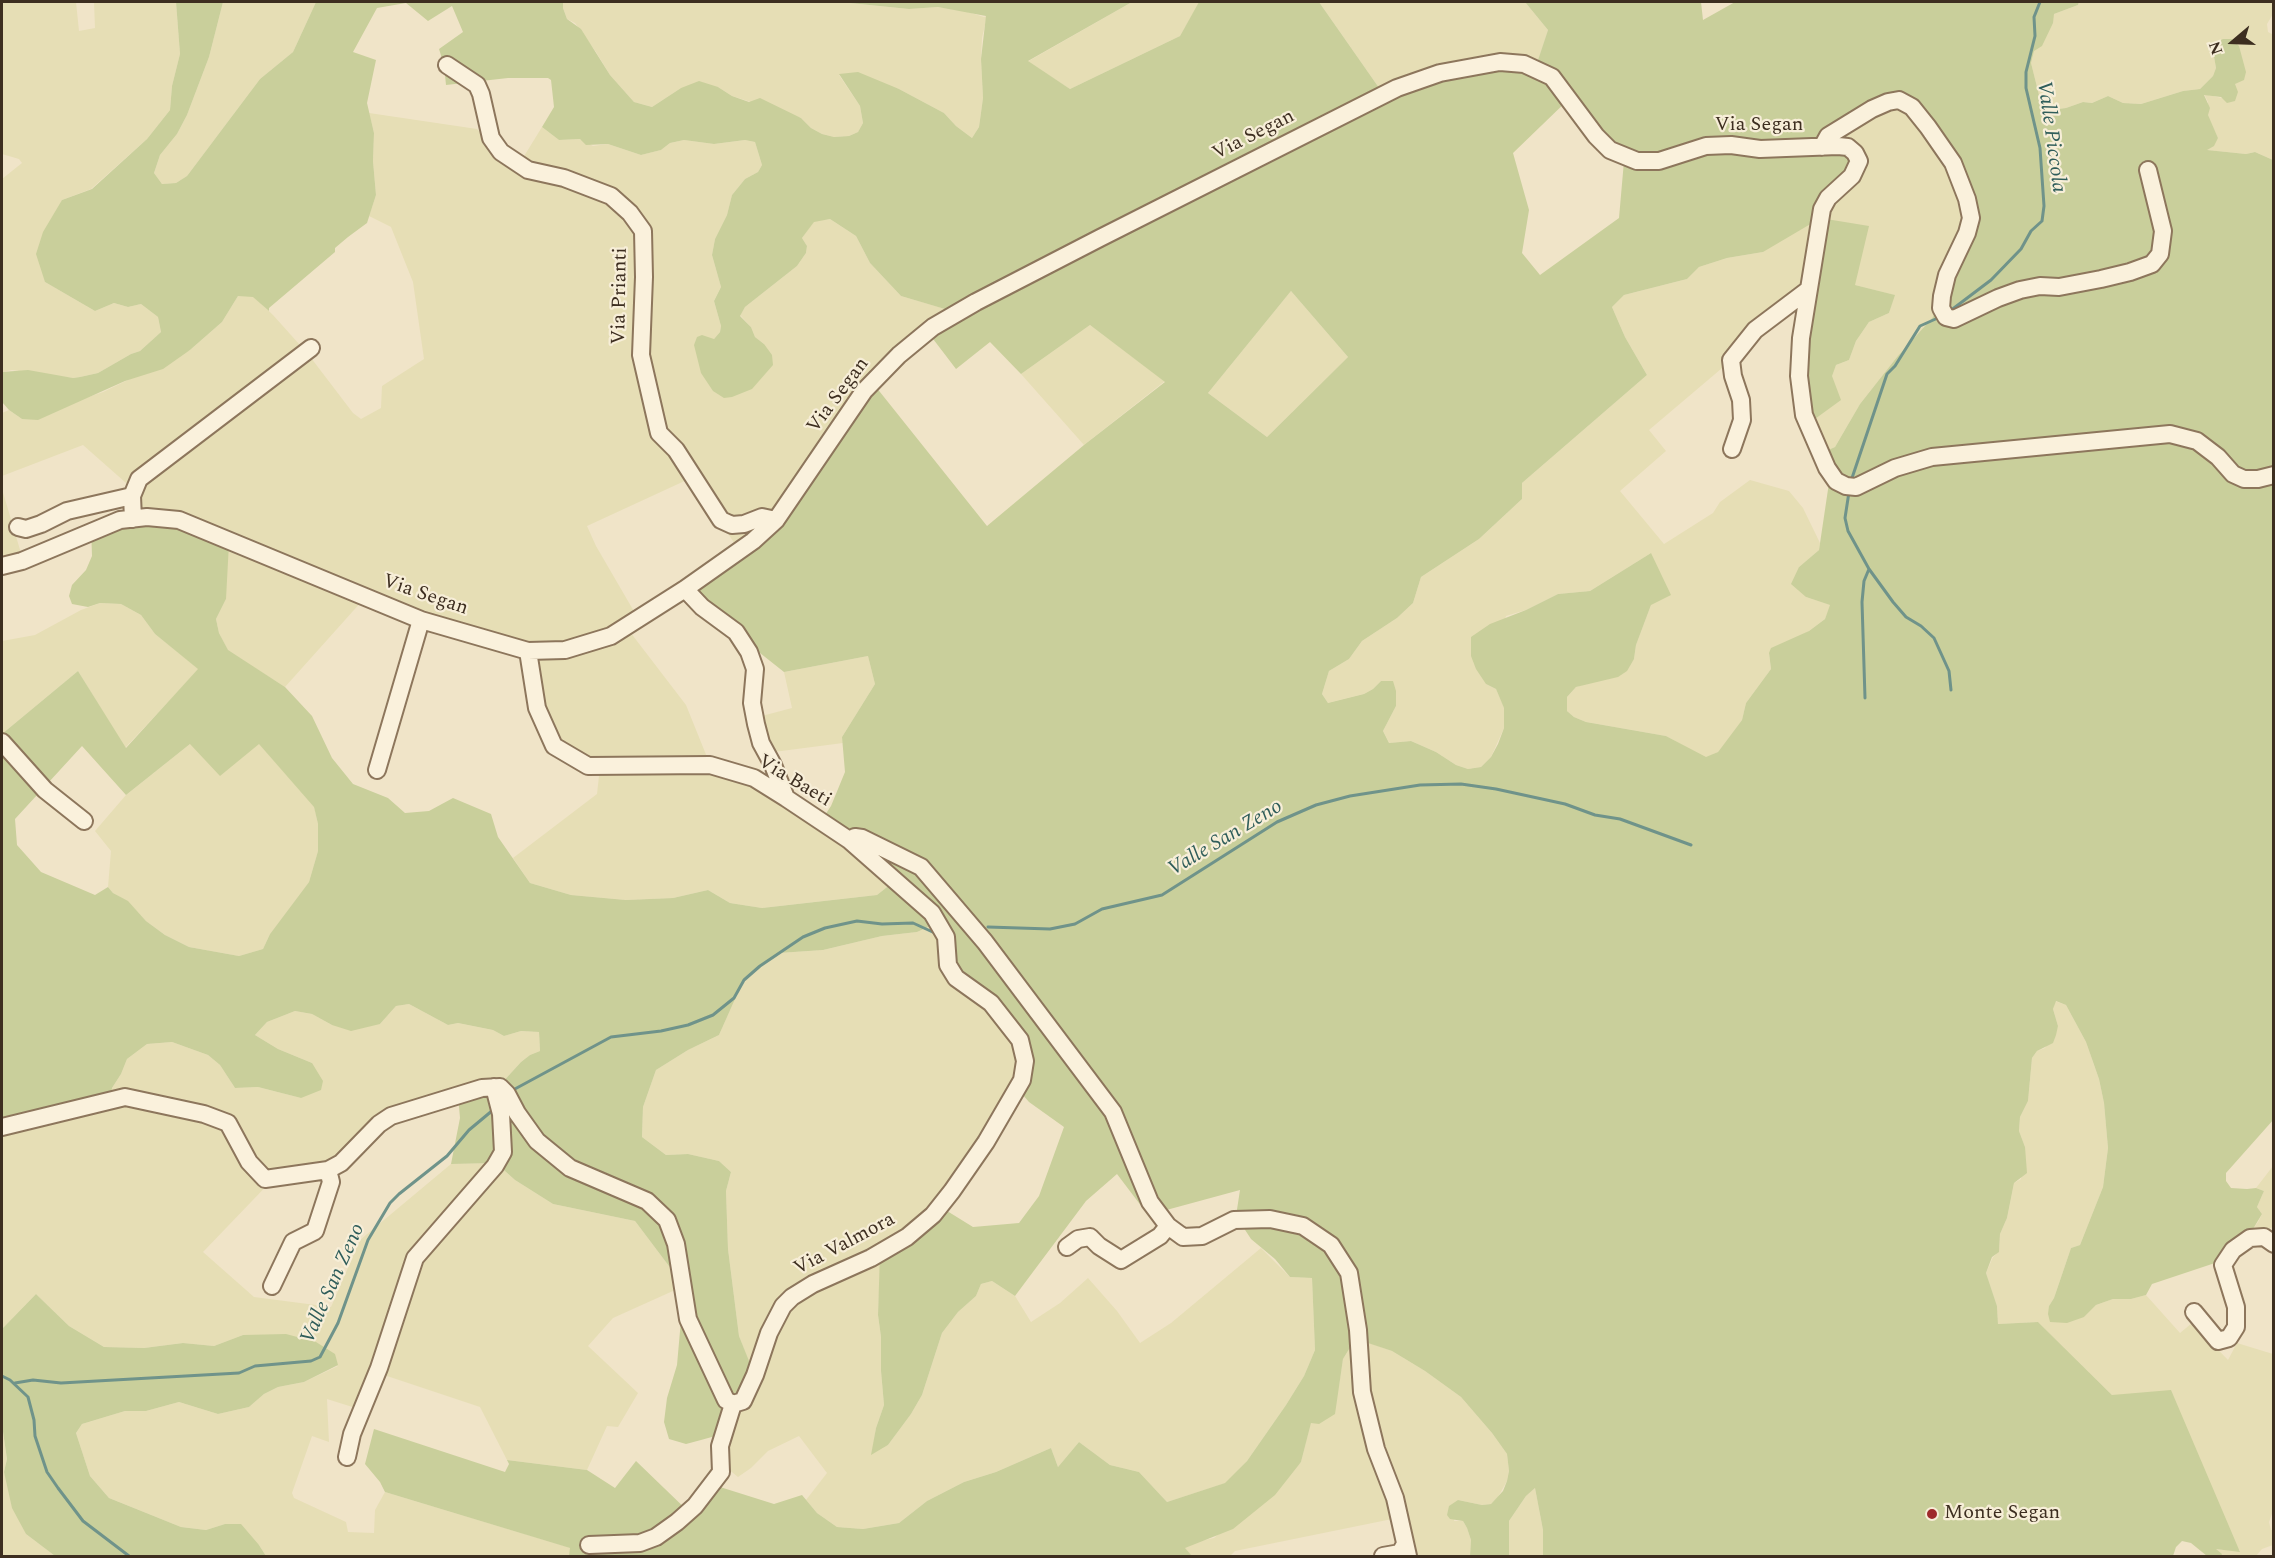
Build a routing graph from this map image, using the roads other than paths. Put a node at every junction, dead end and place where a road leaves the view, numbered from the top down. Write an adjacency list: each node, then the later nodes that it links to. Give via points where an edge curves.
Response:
1 (447, 65): 10 (street, Via Prianti, via 477,85 490,138 501,152 528,170 564,178 611,196 630,213 643,231 641,356 659,433 676,450 721,520 732,525 762,517)
2 (1822, 147): 3 (street, via 1828,136 1888,102 1899,100 1912,107 1928,127 1953,163 1971,218 1942,296 1941,308 1946,317 1954,320 2020,290 2059,287 2152,264 2160,254 2163,231); 4 (street, Via Segan, via 1848,147 1859,160 1852,176 1822,209); 10 (street, Via Segan, via 1706,146 1659,161 1637,161 1610,150 1552,78 1524,64 1474,66 1397,88 1110,232 933,327 898,355 864,391)
3 (2148, 170)
4 (1808, 290): 6 (street, via 1755,330 1731,360 1742,420); 7 (street, Via Segan, via 1799,376 1804,415 1827,468 1836,481 1846,486 1856,487 1895,468 1932,457 2170,434 2197,441 2233,474 2244,479)
5 (311, 348): 8 (street, via 139,479)
6 (1732, 449)
7 (2274, 475)
8 (132, 496): 9 (street); 11 (street, via 67,511 26,529)
9 (133, 519): 12 (street, Via Segan, via 120,520); 14 (street, Via Segan, via 179,520)
10 (776, 520): 13 (street, Via Segan)
11 (18, 527)
12 (2, 566)
13 (685, 589): 15 (street, Via Segan, via 611,636 565,651); 18 (street, via 736,632 749,651 755,669 752,703 756,724)
14 (421, 620): 15 (street, Via Segan); 17 (street)
15 (528, 651): 18 (street, Via Baeti, via 537,708 554,746 588,766 710,765 754,778)
16 (2, 742): 19 (street, via 45,790)
17 (377, 770)
18 (786, 798): 20 (street, Via Baeti)
19 (84, 821)
20 (849, 840): 24 (street, Via Baeti, via 862,838 921,867 985,942 1113,1112 1150,1202); 29 (street, Via Valmora, via 932,913 946,937 948,965 957,978 992,1003 1020,1040 1025,1061 1022,1080 986,1142 933,1215 907,1237 813,1284 783,1306 743,1401)
21 (494, 1087): 23 (street, via 391,1116 341,1163); 29 (street, via 507,1094 537,1141 570,1168 647,1201 667,1220 676,1245 688,1319 726,1400); 30 (street, via 501,1113 503,1152 415,1258)
22 (2, 1127): 23 (street, via 126,1097 228,1123 249,1161 265,1179)
23 (328, 1170): 27 (street, via 331,1182 315,1232 293,1242)
24 (1168, 1226): 26 (street, via 1160,1236 1121,1260 1090,1237 1078,1239); 32 (street, via 1183,1238 1202,1236 1234,1220 1270,1219 1303,1226 1337,1252 1349,1274 1362,1392)
25 (2274, 1244): 28 (street, via 2264,1237 2250,1238 2223,1265 2236,1307 2236,1327 2229,1338 2218,1341)
26 (1067, 1248)
27 (272, 1286)
28 (2194, 1312)
29 (733, 1404): 31 (street, via 720,1446 721,1472 694,1506 656,1537 640,1543)
30 (347, 1457)
31 (589, 1545)
32 (1407, 1550): 33 (street)
33 (1383, 1557)

